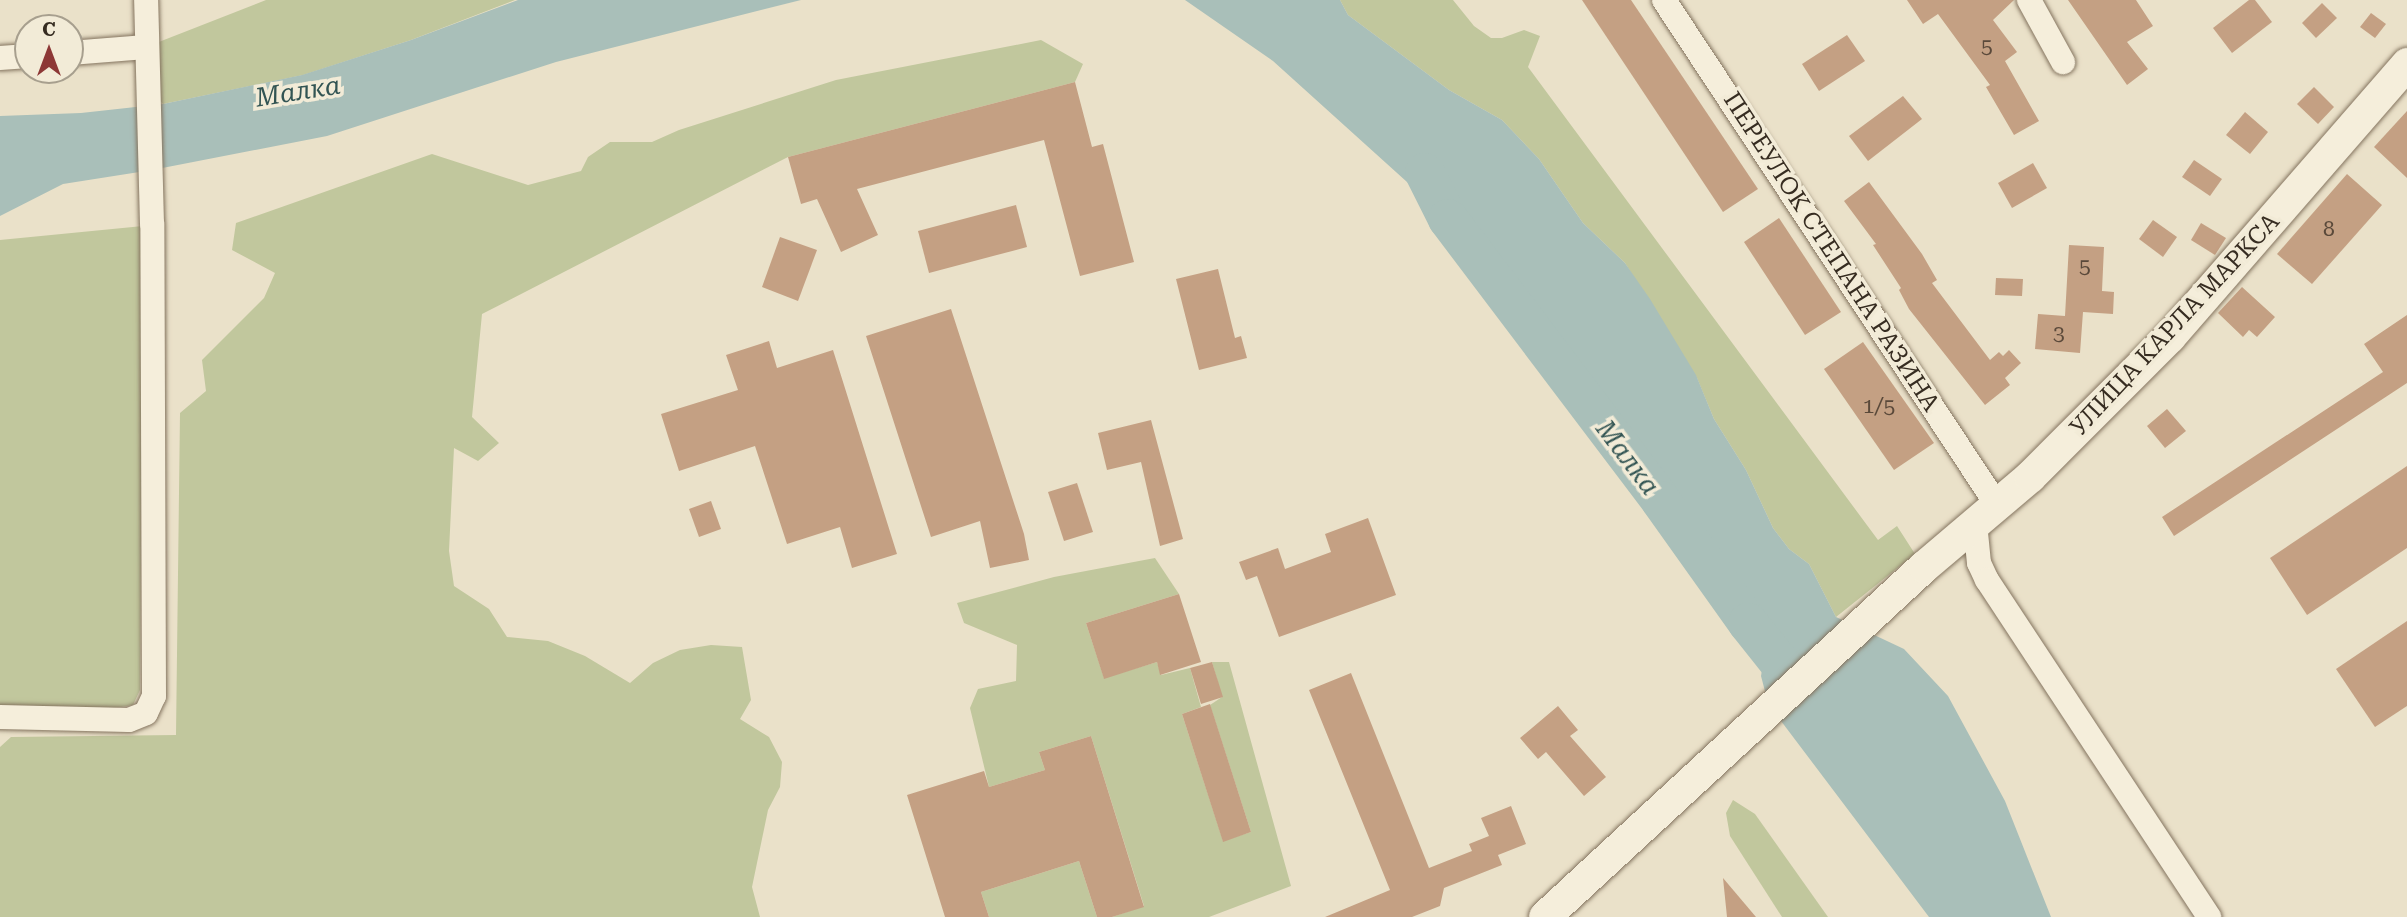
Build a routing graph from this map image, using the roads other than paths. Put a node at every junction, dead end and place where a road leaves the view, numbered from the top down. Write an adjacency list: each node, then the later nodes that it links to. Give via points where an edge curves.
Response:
1 (146, 0): 4 (street)
2 (1664, 0): 8 (street, ПЕРЕУЛОК СТЕПАНА РАЗИНА)
3 (2029, 0): 6 (street)
4 (146, 47): 5 (street); 9 (street, via 152,224 152,704 146,713 129,720)
5 (84, 52)
6 (2063, 62)
7 (2407, 64): 8 (street, УЛИЦА КАРЛА МАРКСА, via 2170,337 2030,477)
8 (1986, 514): 10 (street, УЛИЦА КАРЛА МАРКСА); 11 (street, via 1979,563 1987,580)
9 (0, 718)
10 (1545, 917)
11 (2209, 917)

